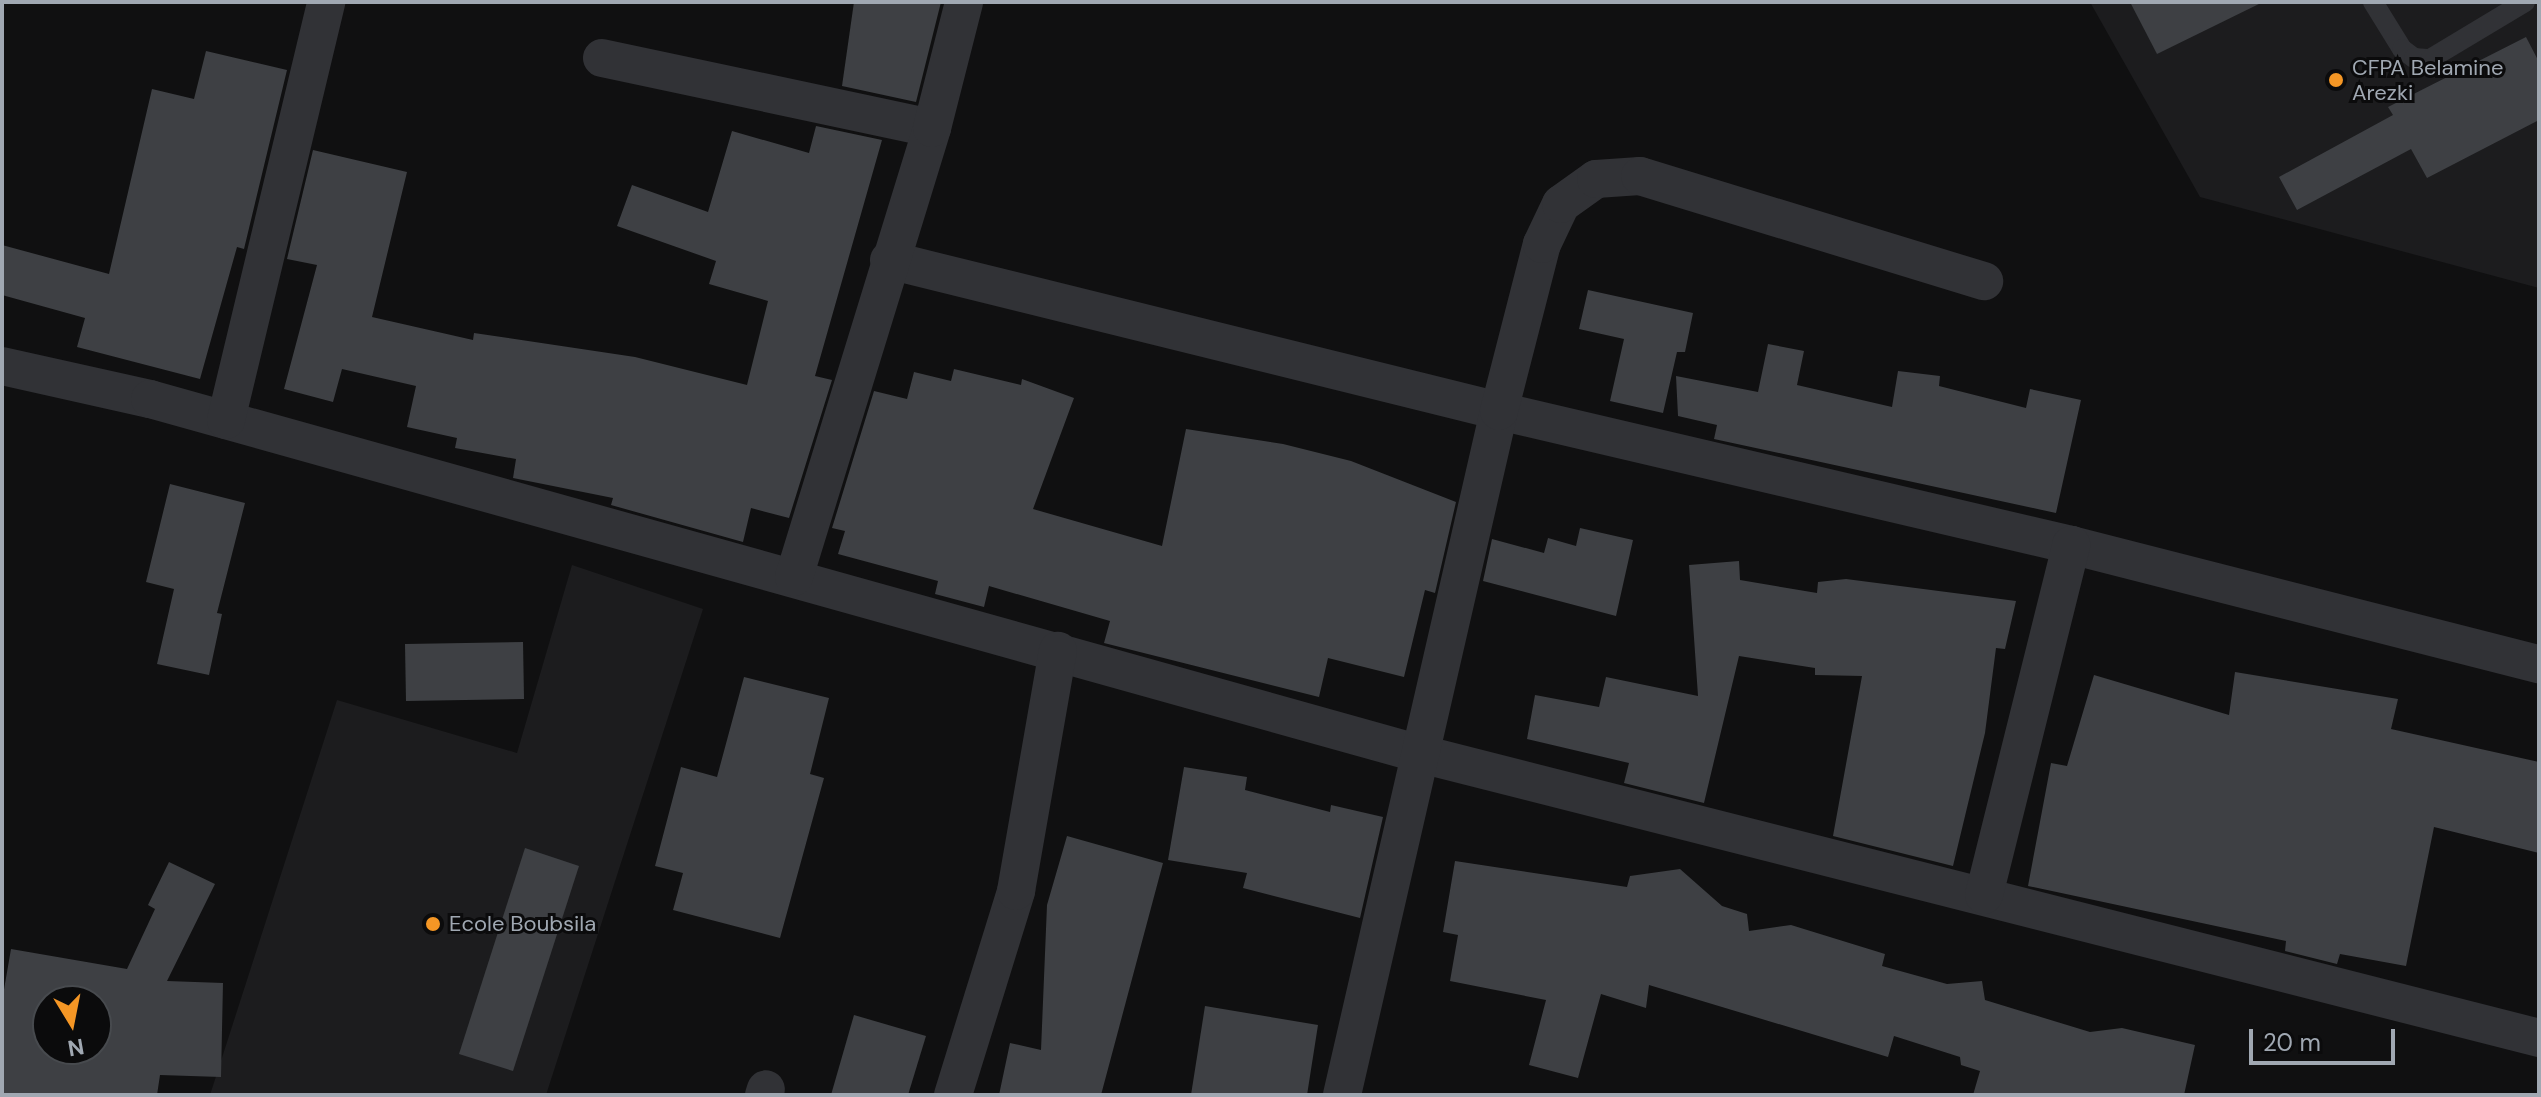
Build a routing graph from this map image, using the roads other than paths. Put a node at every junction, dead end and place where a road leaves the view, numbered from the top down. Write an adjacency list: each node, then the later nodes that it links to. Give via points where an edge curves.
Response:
1 (326, 2): 11 (street)
2 (964, 2): 6 (street)
3 (2373, 2): 4 (lane, via 2402,49 2414,58 2430,59)
4 (2525, 2)
5 (602, 58): 6 (street)
6 (932, 128): 7 (street)
7 (889, 260): 10 (street); 13 (street)
8 (1984, 281): 10 (street, via 1640,176 1596,179 1577,189 1549,223)
9 (2, 366): 11 (street)
10 (1499, 411): 12 (street); 16 (street)
11 (226, 420): 13 (street)
12 (2071, 545): 15 (street); 17 (street)
13 (794, 577): 14 (street)
14 (1058, 651): 16 (street); 19 (street, via 1016,891)
15 (2539, 664)
16 (1421, 754): 17 (street); 20 (street)
17 (1984, 895): 18 (street)
18 (2539, 1038)
19 (953, 1095)
20 (1342, 1095)

